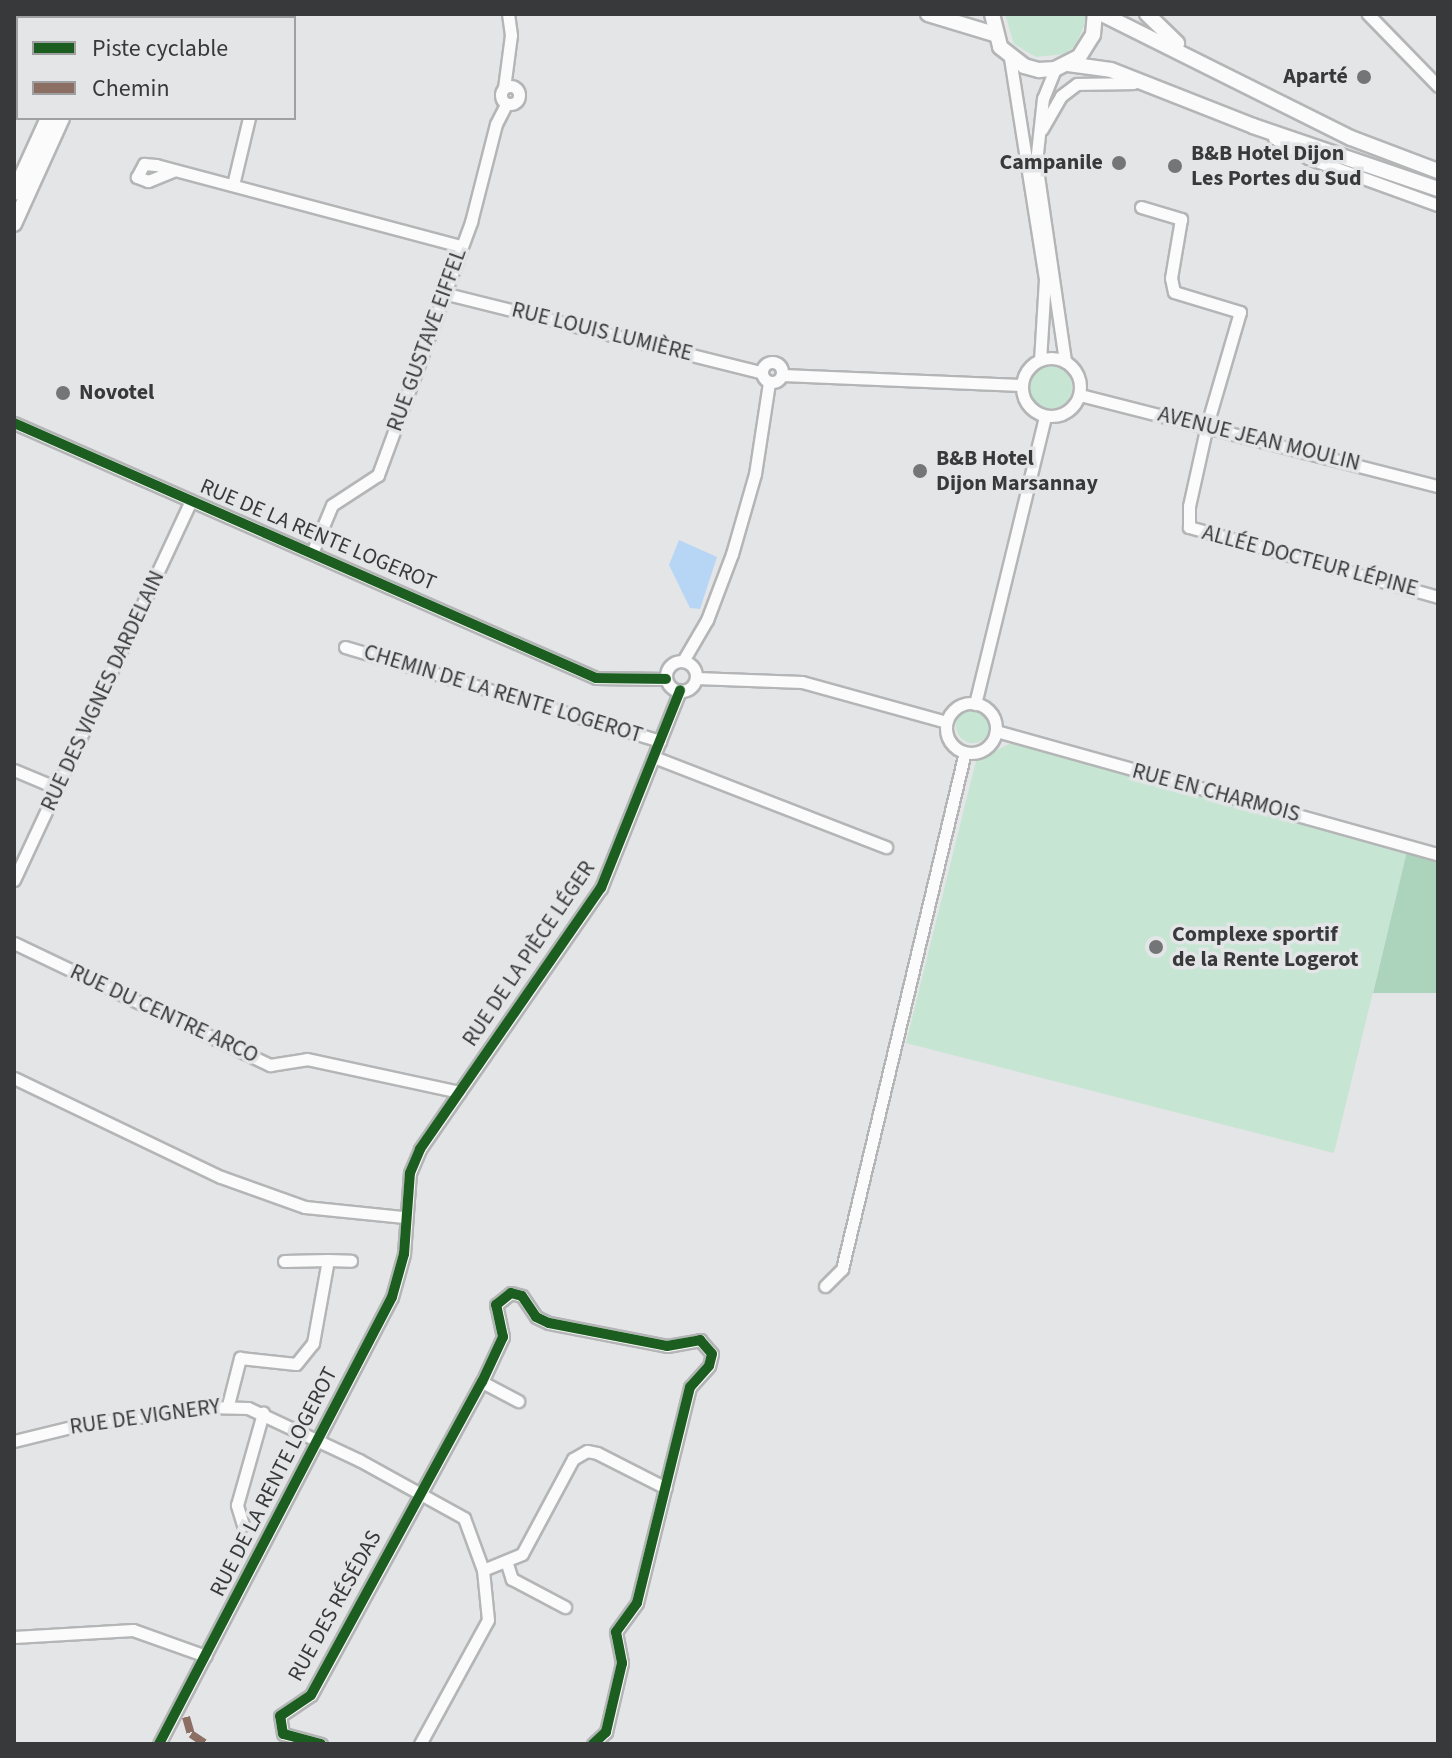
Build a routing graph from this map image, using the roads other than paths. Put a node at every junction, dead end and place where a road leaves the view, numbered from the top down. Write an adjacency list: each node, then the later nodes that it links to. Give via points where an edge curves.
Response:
1 (508, 14): 27 (street, RUE GUSTAVE EIFFEL, via 511,35 504,88 515,87 520,94 516,103 506,104)
2 (928, 14): 8 (main road)
3 (992, 14): 8 (main road)
4 (1095, 14): 10 (main road, via 1087,47)
5 (1102, 14): 11 (main road)
6 (1147, 14): 11 (main road, via 1171,39)
7 (1368, 14): 12 (street)
8 (994, 34): 9 (main road)
9 (1010, 58): 10 (main road, via 1039,70); 29 (street, via 1045,279)
10 (1062, 67): 13 (main road, via 1103,67); 18 (street, via 1045,90)
11 (1221, 72): 20 (main road, via 1351,138)
12 (1438, 86)
13 (1156, 87): 17 (main road); 18 (street, via 1089,81 1068,89)
14 (47, 120): 23 (main road)
15 (61, 120): 26 (main road)
16 (249, 120): 21 (street)
17 (1253, 126): 22 (main road); 24 (street, via 1308,158)
18 (1036, 140): 30 (street)
19 (173, 171): 21 (street)
20 (1438, 171)
21 (233, 185): 27 (street)
22 (1438, 189)
23 (14, 193)
24 (1438, 205)
25 (1141, 207): 37 (street, via 1181,219 1171,278 1174,292 1240,312)
26 (14, 224)
27 (461, 246): 28 (street, RUE GUSTAVE EIFFEL)
28 (443, 293): 32 (street, RUE LOUIS LUMIÈRE); 41 (street, RUE GUSTAVE EIFFEL, via 378,475 332,505)
29 (1040, 360): 30 (street); 33 (street, via 1027,370)
30 (1065, 362): 34 (street, via 1080,382)
31 (782, 375): 32 (street); 32 (street, RUE LOUIS LUMIÈRE, via 772,362); 33 (street)
32 (765, 377): 44 (street, via 755,474 732,554 707,620)
33 (1021, 385): 36 (street, via 1024,399)
34 (1080, 395): 36 (street, via 1061,415); 37 (street, AVENUE JEAN MOULIN)
35 (14, 414): 38 (street, RUE DE LA RENTE LOGEROT)
36 (1045, 416): 48 (street)
37 (1207, 425): 39 (street, AVENUE JEAN MOULIN); 42 (street, ALLÉE DOCTEUR LÉPINE, via 1189,527)
38 (19, 426): 40 (street, RUE DE LA RENTE LOGEROT)
39 (1438, 486)
40 (190, 502): 41 (street, RUE DE LA RENTE LOGEROT); 55 (street, RUE DES VIGNES DARDELAIN)
41 (312, 553): 46 (street, RUE DE LA RENTE LOGEROT, via 596,678)
42 (1438, 597)
43 (345, 647): 51 (street, CHEMIN DE LA RENTE LOGEROT)
44 (683, 661): 45 (street, via 694,668); 46 (street, via 670,666)
45 (696, 678): 47 (street); 49 (street, via 802,682)
46 (666, 679): 47 (street)
47 (680, 690): 51 (street, RUE DE LA PIÈCE LÉGER)
48 (975, 704): 49 (street, via 955,709); 50 (street, via 992,715)
49 (946, 722): 52 (street, via 951,744)
50 (996, 731): 52 (street, via 986,748); 57 (street, RUE EN CHARMOIS)
51 (660, 741): 53 (street, RUE DE LA PIÈCE LÉGER)
52 (965, 752): 67 (street, via 842,1269)
53 (654, 757): 56 (street); 61 (street, RUE DE LA PIÈCE LÉGER, via 601,888)
54 (14, 770): 55 (street)
55 (57, 788): 58 (street, RUE DES VIGNES DARDELAIN)
56 (886, 847)
57 (1438, 854)
58 (14, 880)
59 (14, 943): 61 (street, RUE DU CENTRE ARCO, via 270,1065 307,1059)
60 (14, 1078): 62 (street, via 221,1177 305,1207)
61 (459, 1092): 62 (street, RUE DE LA PIÈCE LÉGER, via 420,1149)
62 (404, 1217): 63 (street, RUE DE LA PIÈCE LÉGER)
63 (406, 1231): 72 (street, RUE DE LA RENTE LOGEROT, via 392,1297)
64 (328, 1260): 65 (street); 66 (street); 70 (street, via 323,1307 308,1353 290,1365 240,1358)
65 (284, 1261)
66 (351, 1261)
67 (825, 1286)
68 (482, 1382): 69 (street); 74 (street, via 503,1337 496,1305 511,1293 522,1296 536,1317 549,1323 667,1346 693,1339 706,1343 712,1360 690,1387); 75 (street)
69 (518, 1401)
70 (228, 1405): 71 (street, RUE DE VIGNERY); 73 (street, RUE DE VIGNERY, via 75,1426)
71 (263, 1413): 72 (street, RUE DE VIGNERY); 76 (street, via 237,1505)
72 (317, 1440): 75 (street, RUE DE VIGNERY); 81 (street, RUE DE LA RENTE LOGEROT)
73 (14, 1441)
74 (666, 1488): 77 (street, via 597,1453 579,1453 530,1542); 82 (street, via 637,1603 616,1632 622,1663 606,1732)
75 (420, 1493): 78 (street, RUE DE VIGNERY, via 464,1518); 84 (street, RUE DES RÉSÉDAS, via 311,1695 280,1716 283,1734)
76 (243, 1525)
77 (507, 1564): 78 (street); 79 (street, via 512,1579)
78 (483, 1570): 85 (street, RUE DE VIGNERY, via 488,1620)
79 (565, 1607)
80 (14, 1637): 81 (street, via 133,1630)
81 (206, 1656): 83 (street, RUE DE LA RENTE LOGEROT)
82 (598, 1743)
83 (159, 1744)
84 (321, 1744)
85 (420, 1744)

